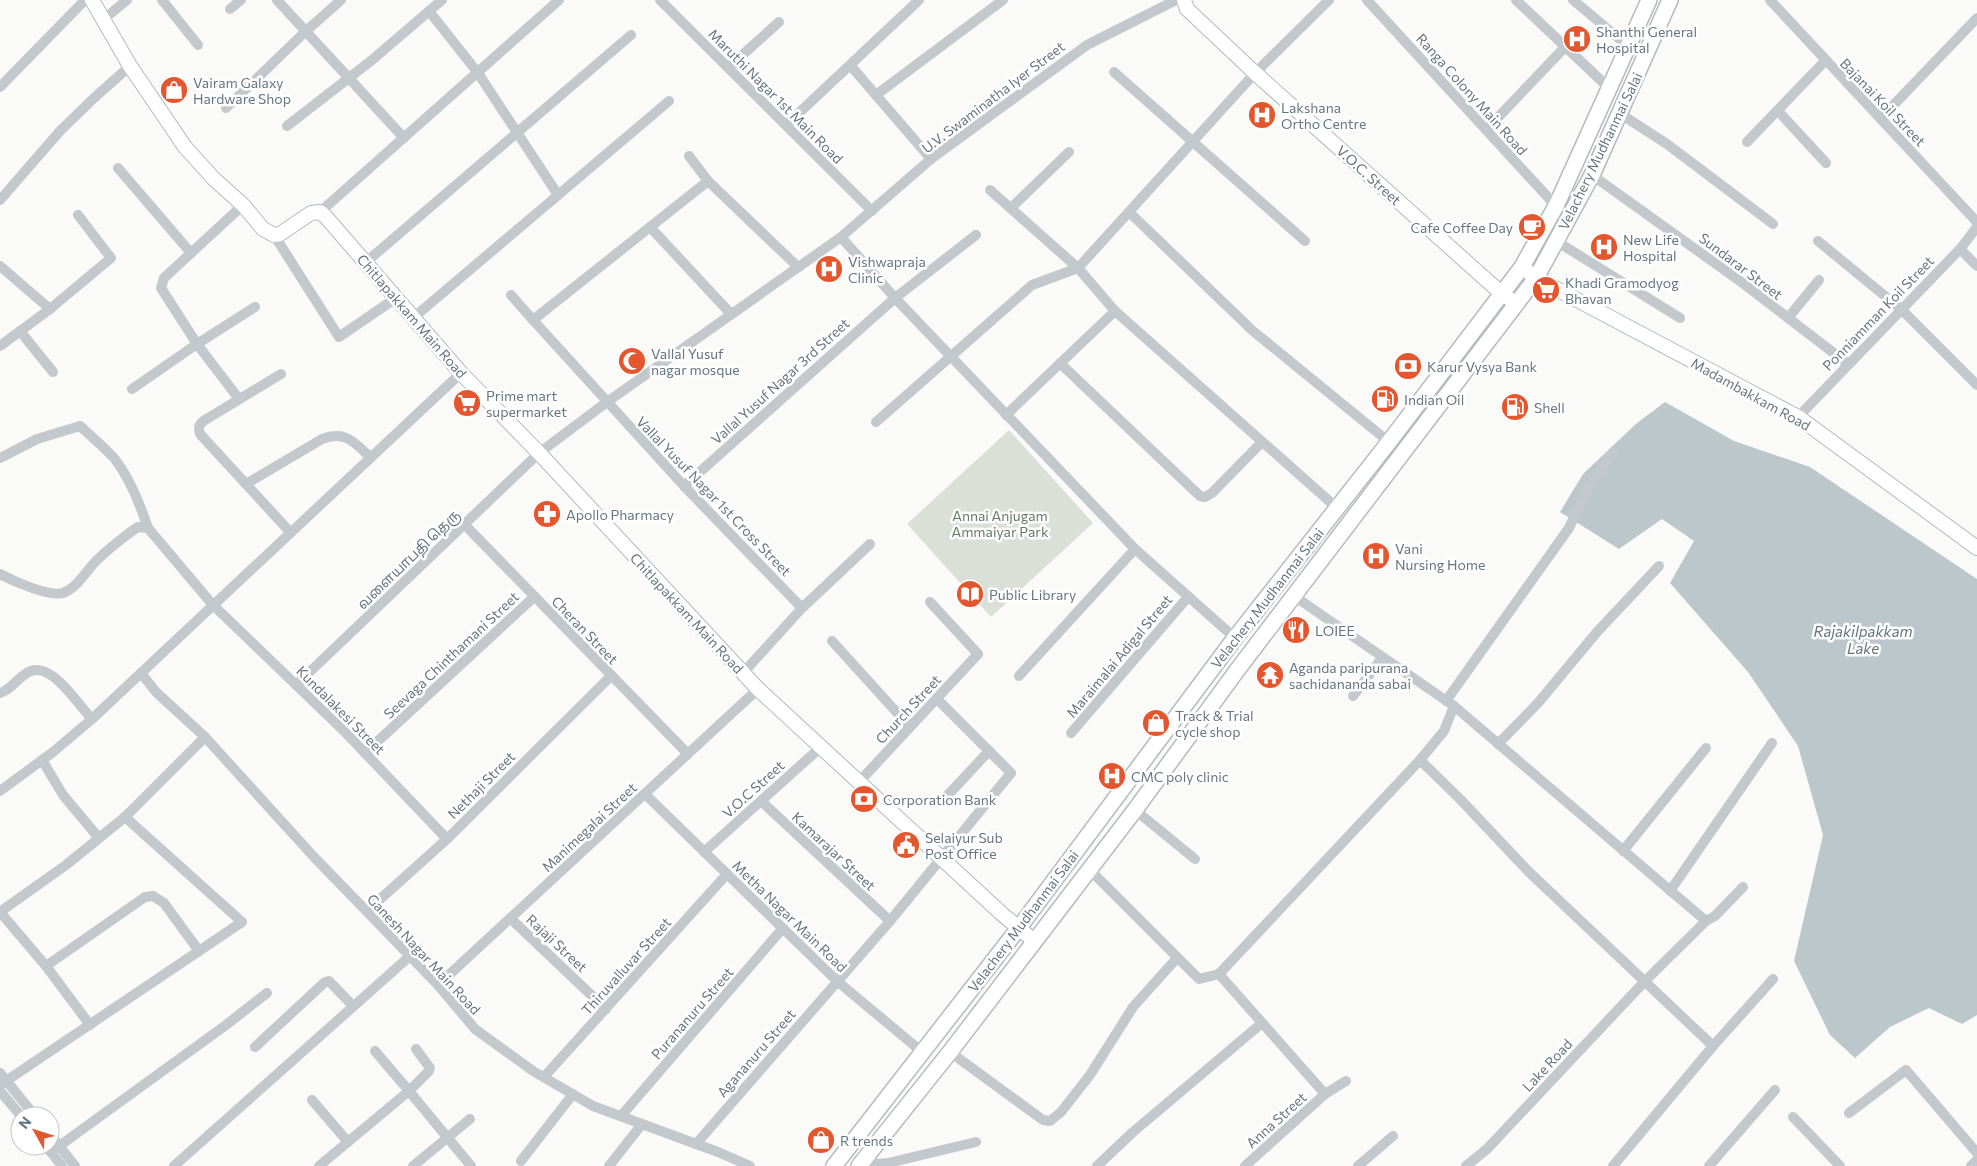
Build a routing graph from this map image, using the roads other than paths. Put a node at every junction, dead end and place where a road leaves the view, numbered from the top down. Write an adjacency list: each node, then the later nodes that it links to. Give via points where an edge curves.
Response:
1 (85, 0): 40 (street)
2 (92, 0): 25 (street)
3 (127, 0): 25 (street)
4 (162, 0): 29 (street)
5 (241, 0): 22 (street)
6 (277, 0): 27 (street)
7 (341, 0): 27 (street)
8 (442, 0): 23 (street)
9 (559, 0): 36 (street)
10 (660, 0): 35 (street, Maruthi Nagar 1st Main Road)
11 (919, 0): 34 (street)
12 (1003, 0): 42 (street)
13 (1176, 0): 57 (street, U.V. Swaminatha Iyer Street, via 1087,44)
14 (1184, 0): 38 (street, V.O.C. Street, via 1187,9)
15 (1329, 0): 38 (street)
16 (1367, 0): 50 (street, Ranga Colony Main Road)
17 (1516, 0): 31 (street)
18 (1573, 0): 30 (street)
19 (1649, 0): 30 (main road, Velachery Mudhanmai Salai)
20 (1670, 0): 46 (main road, Velachery Mudhanmai Salai)
21 (1770, 0): 32 (street, Bajanai Koil Street)
22 (230, 9)
23 (429, 11): 36 (street); 39 (street)
24 (1977, 18): 47 (street)
25 (104, 19): 33 (street)
26 (779, 22): 35 (street)
27 (304, 32): 39 (street); 44 (street)
28 (631, 35): 51 (street)
29 (198, 45)
30 (1628, 46): 41 (main road, Velachery Mudhanmai Salai)
31 (1565, 47): 41 (street); 50 (street)
32 (1825, 62): 45 (street); 47 (street, Bajanai Koil Street)
33 (130, 66): 64 (street, via 60,131); 65 (street, via 186,147)
34 (850, 66): 42 (street); 48 (street)
35 (729, 67): 48 (street, Maruthi Nagar 1st Main Road)
36 (478, 72): 51 (street); 52 (street)
37 (1114, 72): 53 (street)
38 (1255, 73): 53 (street); 92 (street, V.O.C. Street)
39 (348, 78): 49 (street); 52 (street)
40 (0, 87)
41 (1609, 88): 66 (main road, Velachery Mudhanmai Salai)
42 (876, 96): 57 (street)
43 (669, 101): 63 (street)
44 (226, 108)
45 (1778, 111): 54 (street); 58 (street)
46 (1619, 113): 60 (main road, Velachery Mudhanmai Salai); 73 (street, via 1667,144)
47 (1881, 118): 72 (street, Bajanai Koil Street)
48 (786, 125): 68 (street, Maruthi Nagar 1st Main Road)
49 (287, 126)
50 (1486, 130): 66 (street, Ranga Colony Main Road)
51 (517, 131): 63 (street); 84 (street)
52 (404, 138): 69 (street)
53 (1192, 141): 70 (street); 79 (street)
54 (1747, 142)
55 (1069, 152): 67 (street)
56 (689, 156): 61 (street)
57 (931, 159): 68 (street, U.V. Swaminatha Iyer Street)
58 (1826, 163)
59 (118, 168): 83 (street)
60 (1592, 174): 81 (main road, Velachery Mudhanmai Salai); 104 (street, Sundarar Street)
61 (708, 181): 74 (street); 87 (street)
62 (990, 190): 67 (street)
63 (558, 195): 102 (street)
64 (0, 200)
65 (243, 205): 76 (street, via 263,229); 83 (street)
66 (1556, 206): 88 (main road, Velachery Mudhanmai Salai)
67 (1011, 208): 89 (street)
68 (872, 211): 78 (street, U.V. Swaminatha Iyer Street)
69 (320, 212): 76 (street, via 311,213 285,232); 84 (street, Chitlapakkam Main Road)
70 (1129, 212): 89 (street); 123 (street, via 1253,331)
71 (78, 215): 98 (street, via 111,258)
72 (1977, 222)
73 (1773, 224)
74 (650, 227): 101 (street); 105 (street)
75 (1977, 227): 82 (street, Ponniamman Koil Street)
76 (274, 235): 94 (street, via 339,337)
77 (976, 235): 95 (street, Vallal Yusuf Nagar 3rd Street)
78 (841, 237): 87 (street, U.V. Swaminatha Iyer Street); 95 (street)
79 (1305, 241)
80 (1818, 241): 100 (street)
81 (1556, 242): 90 (main road, Velachery Mudhanmai Salai); 103 (street)
82 (1960, 248): 86 (street); 100 (street, Ponniamman Koil Street)
83 (191, 253): 107 (street, via 164,278 161,288)
84 (365, 263): 94 (street, Chitlapakkam Main Road)
85 (0, 266): 98 (street)
86 (1977, 266)
87 (798, 267): 101 (street, U.V. Swaminatha Iyer Street)
88 (1522, 267): 90 (street, Madambakkam Road); 92 (main road, Velachery Mudhanmai Salai)
89 (1078, 268): 99 (street); 109 (street, via 1032,285)
90 (1536, 278): 96 (main road, Velachery Mudhanmai Salai); 120 (street, Madambakkam Road)
91 (1820, 280): 104 (street)
92 (1501, 293): 96 (street, V.O.C. Street); 123 (main road, Velachery Mudhanmai Salai)
93 (511, 295): 105 (street, Vallal Yusuf Nagar 1st Cross Street)
94 (396, 298): 102 (street, Chitlapakkam Main Road)
95 (895, 298): 109 (street); 129 (street, Vallal Yusuf Nagar 3rd Street)
96 (1517, 304): 139 (main road, Velachery Mudhanmai Salai)
97 (255, 307): 107 (street)
98 (50, 309): 106 (street)
99 (1115, 310): 110 (street); 122 (street)
100 (1902, 310): 111 (street, Ponniamman Koil Street); 115 (street)
101 (732, 314): 118 (street, வளையாபதி தெரு)
102 (413, 318): 113 (street, Chitlapakkam Main Road)
103 (1680, 318)
104 (1788, 318): 111 (street, Sundarar Street)
105 (533, 320): 118 (street, Vallal Yusuf Nagar 1st Cross Street)
106 (20, 331): 108 (street); 112 (street)
107 (197, 344): 116 (street); 117 (street)
108 (0, 346)
109 (951, 357): 119 (street); 121 (street)
110 (1060, 363): 119 (street); 122 (street, via 1205,498)
111 (1848, 364): 120 (street, Ponniamman Koil Street)
112 (52, 372)
113 (461, 372): 125 (street, Chitlapakkam Main Road); 126 (street)
114 (280, 374): 117 (street)
115 (1977, 385)
116 (132, 389)
117 (239, 399): 128 (street, via 201,423 199,429)
118 (607, 402): 125 (street, வளையாபதி தெரு); 129 (street, Vallal Yusuf Nagar 1st Cross Street)
119 (1006, 415): 136 (street)
120 (1798, 417): 135 (street, Madambakkam Road)
121 (876, 422)
122 (1262, 442): 130 (street)
123 (1389, 442): 130 (main road, Velachery Mudhanmai Salai)
124 (1614, 452): 157 (street, via 1588,488 1569,528)
125 (539, 453): 131 (street, வளையாபதி தெரு); 149 (street, Chitlapakkam Main Road)
126 (370, 457): 128 (street, via 352,440 330,436); 133 (street)
127 (0, 458): 132 (street, via 37,439 80,426 123,471 142,508)
128 (246, 484): 133 (street)
129 (684, 486): 144 (street, Vallal Yusuf Nagar 1st Cross Street)
130 (1337, 508): 145 (main road, Velachery Mudhanmai Salai)
131 (464, 524): 140 (street, Cheran Street); 152 (street, வளையாபதி தெரு)
132 (148, 528): 138 (street, via 132,530 95,562 70,590 62,593 30,587); 143 (street, Kundalakesi Street)
133 (290, 532): 143 (street)
134 (870, 544): 144 (street)
135 (1977, 548)
136 (1135, 549): 141 (street); 151 (street)
137 (1659, 566): 163 (street)
138 (0, 574)
139 (1294, 596): 147 (street); 176 (main road, Velachery Mudhanmai Salai)
140 (534, 597): 150 (street, Cheran Street); 167 (street, Seevaga Chinthamani Street)
141 (1188, 597): 145 (street); 160 (street, Maraimalai Adigal Street)
142 (930, 602): 156 (street, Church Street, via 978,654)
143 (212, 604): 148 (street); 152 (street, Kundalakesi Street)
144 (802, 608): 149 (street)
145 (1235, 638): 194 (main road, Velachery Mudhanmai Salai)
146 (832, 642): 159 (street)
147 (1382, 658): 155 (street); 157 (street)
148 (141, 673): 158 (street); 161 (street, Ganesh Nagar Main Road, via 156,692)
149 (743, 673): 153 (street, Chitlapakkam Main Road)
150 (611, 676): 168 (street, Cheran Street); 179 (street, Nethaji Street)
151 (1019, 676)
152 (296, 685): 167 (street, Kundalakesi Street)
153 (758, 689): 164 (street, Chitlapakkam Main Road); 168 (street, Manimegalai Street)
154 (0, 693): 158 (street, via 24,674 32,670 46,670)
155 (1353, 696)
156 (937, 699): 159 (street, Church Street); 166 (street)
157 (1450, 704): 163 (street); 170 (street, via 1444,731)
158 (92, 719): 169 (street)
159 (910, 727): 171 (street, Church Street)
160 (1071, 733)
161 (205, 737): 177 (street); 188 (street, Ganesh Nagar Main Road)
162 (1772, 743): 187 (street)
163 (1498, 744): 180 (street)
164 (821, 747): 171 (street, Chitlapakkam Main Road); 175 (street, V.O.C Street)
165 (1706, 748): 180 (street)
166 (989, 751): 174 (street); 182 (street, Agananuru Street, via 1011,773)
167 (365, 753): 179 (street, Kundalakesi Street)
168 (688, 754): 173 (street, Manimegalai Street)
169 (42, 760): 172 (street); 178 (street, via 62,796)
170 (1420, 760): 200 (street); 203 (street, via 1528,872)
171 (859, 782): 182 (street, Chitlapakkam Main Road)
172 (0, 791)
173 (644, 794): 181 (street, Metha Nagar Main Road); 190 (street, Manimegalai Street)
174 (948, 796)
175 (761, 801): 181 (street, V.O.C Street); 191 (street, Kamarajar Street)
176 (1135, 810): 183 (street); 184 (main road, Velachery Mudhanmai Salai)
177 (125, 817): 178 (street); 196 (street, via 242,922)
178 (98, 838): 189 (street, via 66,866)
179 (447, 839): 188 (street, Nethaji Street)
180 (1623, 851): 187 (street)
181 (704, 852): 185 (street, Metha Nagar Main Road)
182 (942, 859): 191 (street, Agananuru Street); 194 (street, Chitlapakkam Main Road)
183 (1195, 859)
184 (1088, 869): 195 (main road, Velachery Mudhanmai Salai); 198 (street)
185 (727, 874): 193 (street, Metha Nagar Main Road); 207 (street, Thiruvalluvar Street)
186 (1743, 888): 192 (street, Lake Road)
187 (1670, 890): 192 (street)
188 (367, 911): 197 (street, Ganesh Nagar Main Road)
189 (0, 912): 199 (street)
190 (510, 918): 204 (street, Manimegalai Street); 207 (street, Rajaji Street)
191 (890, 921): 202 (street, Agananuru Street)
192 (1706, 921): 203 (street, Lake Road)
193 (783, 928): 202 (street, Metha Nagar Main Road); 229 (street, Purananuru Street)
194 (1018, 929): 195 (street, Chitlapakkam Main Road); 214 (main road, Velachery Mudhanmai Salai)
195 (1033, 940): 215 (main road, Velachery Mudhanmai Salai)
196 (199, 950): 199 (street, via 164,903 152,896 145,897); 209 (street)
197 (410, 956): 204 (street, Ganesh Nagar Main Road); 206 (street)
198 (1176, 958): 200 (street, via 1199,979); 215 (street, via 1133,1007 1090,1075 1062,1112 1050,1121 1043,1120)
199 (46, 966): 209 (street)
200 (1219, 974): 208 (street)
201 (1773, 979): 210 (street)
202 (837, 980): 214 (street, Metha Nagar Main Road); 238 (street, Agananuru Street)
203 (1645, 981): 210 (street); 257 (street, Lake Road, via 1487,1149)
204 (438, 985): 217 (street, Ganesh Nagar Main Road, via 475,1029)
205 (267, 993): 237 (street)
206 (353, 1006): 211 (street, via 333,984 325,982); 247 (street)
207 (606, 1009): 217 (street, Thiruvalluvar Street)
208 (1262, 1023): 224 (street); 254 (street)
209 (90, 1025): 219 (street)
210 (1713, 1046): 258 (street)
211 (255, 1047)
212 (416, 1050): 222 (street, via 430,1068)
213 (375, 1051): 222 (street)
214 (922, 1052): 253 (main road, Velachery Mudhanmai Salai)
215 (950, 1052): 244 (main road, Velachery Mudhanmai Salai)
216 (0, 1072): 219 (street)
217 (544, 1077): 223 (street, Ganesh Nagar Main Road)
218 (1346, 1081): 224 (street, Anna Street)
219 (4, 1083): 227 (street)
220 (1775, 1090): 259 (street)
221 (0, 1091): 226 (street)
222 (409, 1091): 233 (street); 235 (street)
223 (573, 1094): 229 (street, Ganesh Nagar Main Road, via 592,1106); 243 (street)
224 (1325, 1094): 255 (street, Anna Street)
225 (312, 1100): 235 (street)
226 (13, 1106)
227 (26, 1106)
228 (1849, 1112): 240 (street, via 1906,1070)
229 (622, 1116): 232 (street, Ganesh Nagar Main Road)
230 (1793, 1116): 260 (street)
231 (470, 1119): 233 (street)
232 (642, 1124): 238 (street, Ganesh Nagar Main Road); 251 (street)
233 (448, 1136): 249 (street); 250 (street)
234 (1393, 1136): 256 (street)
235 (348, 1142): 248 (street)
236 (976, 1142): 244 (street, via 888,1163)
237 (60, 1144)
238 (696, 1144): 252 (street, Ganesh Nagar Main Road)
239 (60, 1146): 246 (street)
240 (1977, 1153)
241 (54, 1156): 245 (street)
242 (1977, 1160): 261 (street)
243 (521, 1161)
244 (862, 1163)
245 (62, 1166)
246 (76, 1166)
247 (174, 1166)
248 (319, 1166)
249 (413, 1166)
250 (471, 1166)
251 (609, 1166)
252 (750, 1166)
253 (834, 1166)
254 (1097, 1166)
255 (1246, 1166)
256 (1358, 1166)
257 (1466, 1166)
258 (1614, 1166)
259 (1709, 1166)
260 (1840, 1166)
261 (1971, 1166)

